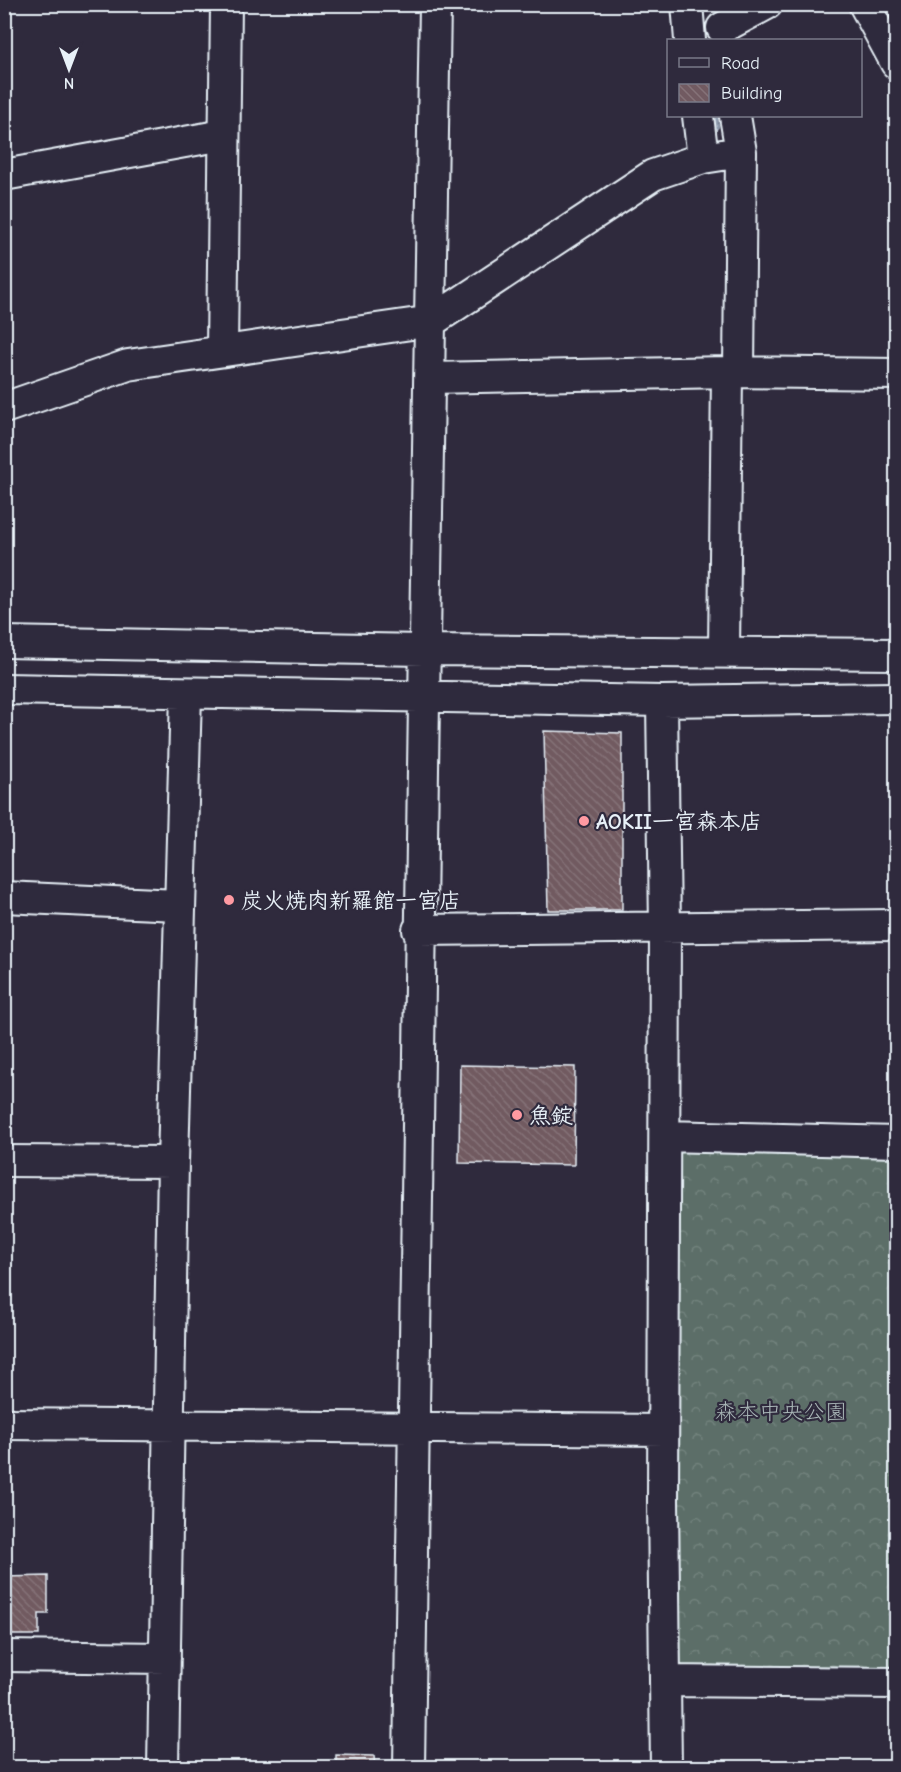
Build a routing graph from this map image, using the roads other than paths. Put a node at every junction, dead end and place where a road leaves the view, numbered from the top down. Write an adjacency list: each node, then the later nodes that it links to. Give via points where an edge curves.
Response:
1 (226, 4): 11 (street)
2 (435, 4): 15 (street)
3 (687, 4): 7 (street)
4 (767, 4): 6 (street)
5 (864, 4): 8 (street)
6 (722, 24)
7 (690, 39)
8 (897, 63)
9 (698, 117): 13 (street)
10 (735, 117): 12 (street)
11 (224, 135): 14 (street); 16 (street)
12 (741, 152): 13 (street); 17 (street)
13 (703, 158): 15 (street, via 653,175)
14 (4, 175)
15 (432, 321): 16 (street); 19 (street)
16 (222, 351): 20 (street, via 128,365)
17 (733, 372): 18 (street); 19 (street); 23 (street)
18 (897, 374)
19 (430, 378): 22 (street)
20 (4, 408)
21 (4, 642): 22 (street)
22 (423, 650): 23 (street); 27 (street)
23 (724, 652): 24 (street)
24 (897, 654)
25 (4, 689): 26 (street)
26 (186, 694): 27 (street); 31 (street)
27 (425, 698): 29 (street); 34 (street)
28 (897, 698): 29 (street)
29 (662, 701): 33 (street)
30 (4, 897): 31 (street)
31 (178, 905): 38 (street)
32 (897, 925): 33 (street)
33 (665, 929): 34 (street); 35 (street)
34 (418, 930): 41 (street)
35 (665, 1136): 36 (street); 42 (street)
36 (897, 1142)
37 (4, 1161): 38 (street)
38 (173, 1162): 40 (street)
39 (4, 1424): 40 (street)
40 (170, 1426): 41 (street); 44 (street)
41 (412, 1426): 42 (street); 48 (street)
42 (663, 1430): 45 (street)
43 (4, 1656): 44 (street)
44 (165, 1658): 47 (street)
45 (665, 1681): 46 (street); 49 (street)
46 (897, 1683)
47 (163, 1767)
48 (409, 1767)
49 (666, 1767)

